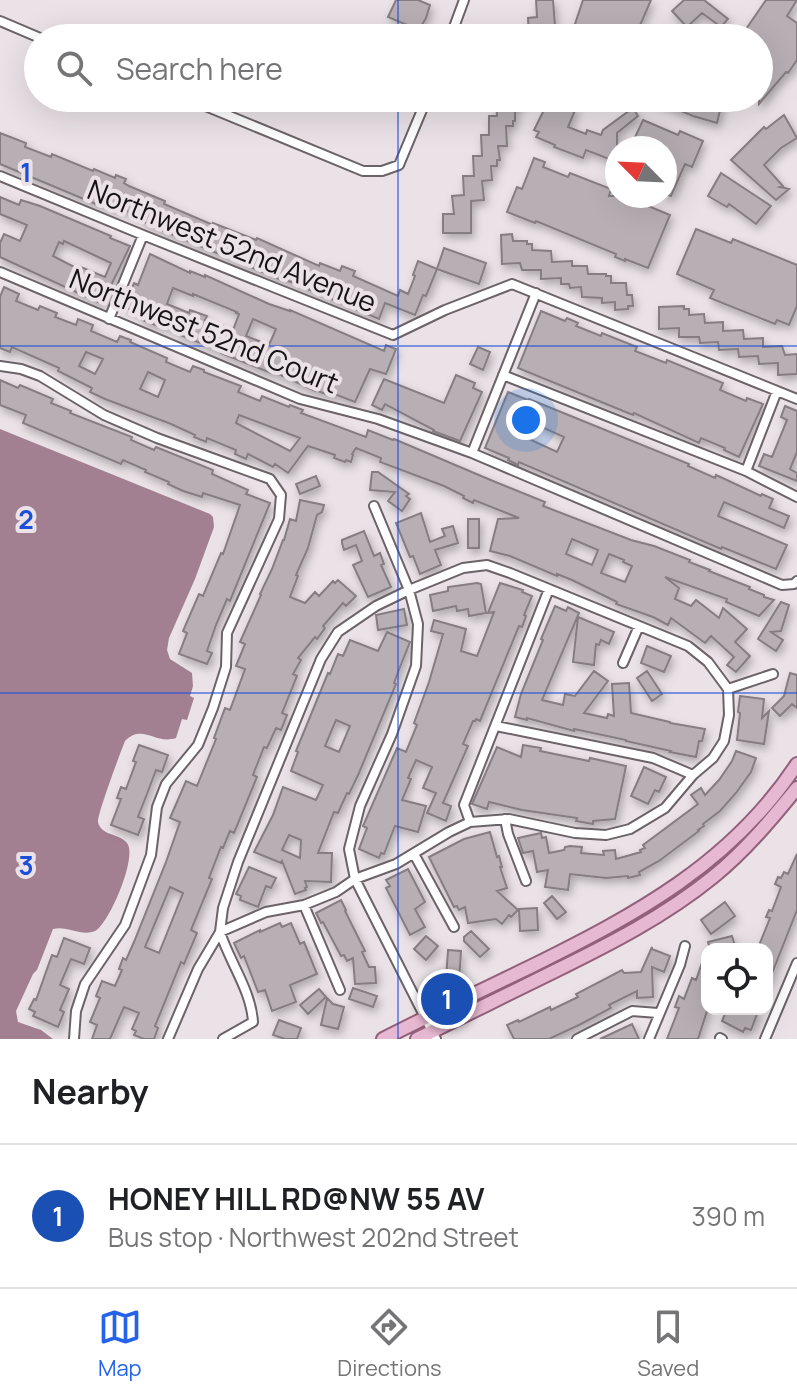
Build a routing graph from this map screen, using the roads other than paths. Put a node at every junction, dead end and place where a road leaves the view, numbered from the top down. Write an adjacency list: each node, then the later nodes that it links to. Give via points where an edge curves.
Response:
1 (464, 0): 3 (street)
2 (0, 21): 4 (street)
3 (455, 24)
4 (24, 31)
5 (220, 112): 6 (street, via 363,171 399,165)
6 (421, 112)
7 (0, 176): 8 (street, Northwest 52nd Avenue)
8 (143, 235): 10 (street, Northwest 52nd Avenue, via 393,335 512,284); 11 (street)
9 (0, 272): 11 (street, Northwest 52nd Court)
10 (536, 293): 13 (street); 14 (street, Northwest 52nd Avenue)
11 (109, 319): 16 (street, Northwest 52nd Court, via 300,399 378,419)
12 (0, 366): 45 (street, via 40,376 104,415 270,479 281,495 279,519 227,633 226,667 213,708 198,745 166,784 157,807 151,855 125,925 85,984)
13 (503, 375): 16 (street); 17 (street)
14 (777, 391): 15 (street, Northwest 52nd Avenue); 17 (street)
15 (797, 399)
16 (472, 453): 20 (street, Northwest 52nd Court, via 782,585)
17 (746, 471): 18 (street)
18 (797, 497)
19 (374, 506): 22 (street)
20 (795, 582)
21 (549, 589): 22 (street, via 487,565 463,568); 23 (street); 27 (street)
22 (409, 590): 34 (street, via 418,624 416,666 360,806 349,849); 38 (street, via 338,632 321,659 238,862)
23 (639, 626): 24 (street); 26 (street, via 688,646)
24 (623, 663)
25 (773, 674): 26 (street)
26 (728, 689): 29 (street, via 724,741)
27 (496, 726): 29 (street, via 653,758); 32 (street, via 464,805)
28 (797, 764): 43 (main road, via 758,814 704,865 643,908)
29 (693, 775): 31 (street, via 665,808 630,829 606,835)
30 (797, 788): 44 (main road, via 713,877 651,921)
31 (505, 819): 32 (street); 35 (street)
32 (470, 822): 33 (street)
33 (414, 854): 34 (street); 37 (street)
34 (355, 879): 36 (street); 43 (street)
35 (526, 881)
36 (304, 905): 38 (street, via 266,912); 41 (street)
37 (454, 927)
38 (220, 932): 46 (street); 47 (street, via 252,1006 253,1022)
39 (685, 946): 42 (street)
40 (797, 963): 52 (street)
41 (340, 990)
42 (658, 1013): 50 (street, via 632,1011); 51 (street)
43 (426, 1018): 44 (street); 48 (main road)
44 (434, 1035): 49 (main road)
45 (74, 1039)
46 (168, 1039)
47 (223, 1039)
48 (383, 1039)
49 (417, 1039)
50 (577, 1039)
51 (649, 1039)
52 (765, 1039)

